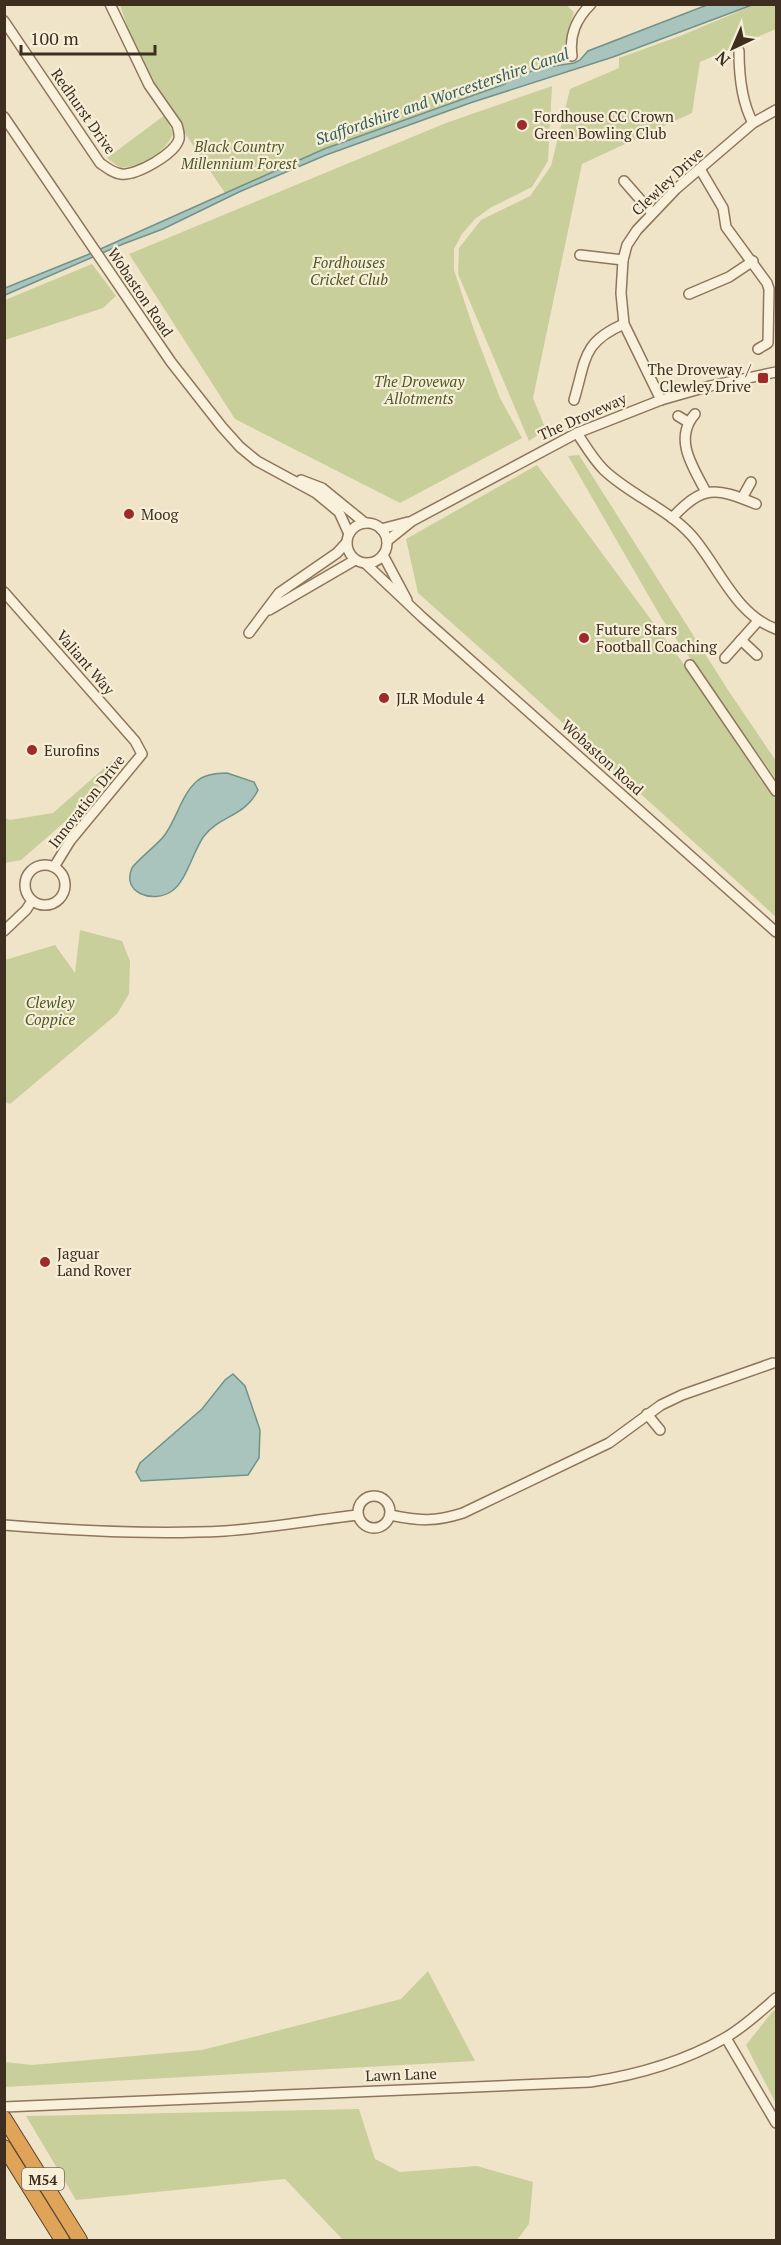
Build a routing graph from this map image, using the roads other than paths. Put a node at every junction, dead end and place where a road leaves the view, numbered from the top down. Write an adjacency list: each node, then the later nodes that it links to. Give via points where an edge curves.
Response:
1 (110, 4): 3 (street, Redhurst Drive, via 149,85 179,133 172,150 128,174 100,163)
2 (591, 4): 5 (street, via 573,29)
3 (4, 21)
4 (739, 51): 8 (street, via 746,109)
5 (572, 56)
6 (777, 110): 8 (street, Clewley Drive)
7 (4, 117): 25 (street, Wobaston Road, via 171,362 240,447)
8 (753, 123): 9 (street, Clewley Drive)
9 (700, 169): 11 (street, Clewley Drive); 14 (street, via 723,207 726,227)
10 (624, 181): 11 (street)
11 (652, 213): 13 (street, Clewley Drive, via 627,245)
12 (580, 255): 13 (street)
13 (623, 260): 16 (street, Clewley Drive)
14 (753, 261): 15 (street, via 729,277); 17 (street, via 769,289 768,343)
15 (688, 294)
16 (624, 324): 19 (street, via 606,331 590,346); 20 (street, Clewley Drive)
17 (758, 350)
18 (777, 372): 20 (street, The Droveway)
19 (574, 400)
20 (661, 400): 24 (street, The Droveway)
21 (695, 414): 23 (street)
22 (678, 416): 23 (street)
23 (688, 422): 27 (street, via 684,432 687,453)
24 (577, 433): 30 (street, via 603,469); 31 (street, The Droveway)
25 (271, 470): 32 (street, Wobaston Road, via 322,488); 34 (street, Wobaston Road, via 316,493 339,512)
26 (751, 482): 28 (street)
27 (706, 492): 28 (street); 30 (street)
28 (742, 498): 29 (street)
29 (756, 504)
30 (672, 518): 42 (street, via 690,534)
31 (412, 521): 33 (street, The Droveway); 35 (street, The Droveway)
32 (365, 523): 33 (street); 34 (street, via 355,527)
33 (381, 529): 35 (street)
34 (348, 538): 37 (street, via 349,553); 41 (street, via 337,553 279,593)
35 (387, 541): 36 (street)
36 (383, 555): 38 (street); 40 (street, Wobaston Road)
37 (355, 560): 38 (street); 41 (street)
38 (366, 564): 40 (street, Wobaston Road)
39 (4, 592): 49 (street, Valiant Way, via 135,741)
40 (409, 605): 54 (street, Wobaston Road)
41 (264, 613): 44 (street)
42 (758, 621): 43 (street); 45 (street)
43 (777, 629)
44 (249, 633)
45 (741, 640): 46 (street); 47 (street)
46 (757, 656)
47 (725, 658)
48 (690, 665): 50 (street)
49 (142, 754): 51 (street, Innovation Drive, via 70,841)
50 (777, 791)
51 (54, 867): 52 (street, via 46,864 30,870 24,886); 52 (street, via 65,881 61,897 47,905)
52 (32, 901): 53 (street)
53 (4, 931)
54 (777, 933)
55 (773, 1363): 56 (street, via 682,1395)
56 (647, 1414): 57 (street); 59 (street, via 609,1443 464,1513 425,1521)
57 (660, 1430)
58 (358, 1515): 59 (street, via 363,1525 373,1529 383,1526); 59 (street, via 362,1502 374,1496 387,1502); 60 (street, via 227,1531 163,1533)
59 (390, 1515)
60 (4, 1525)
61 (777, 1998): 62 (street, Lawn Lane)
62 (726, 2038): 63 (street, Lawn Lane, via 655,2069 590,2082); 65 (street)
63 (4, 2107)
64 (4, 2118): 68 (highway, M54)
65 (777, 2123)
66 (4, 2147): 67 (highway, M54)
67 (62, 2241)
68 (80, 2241)

